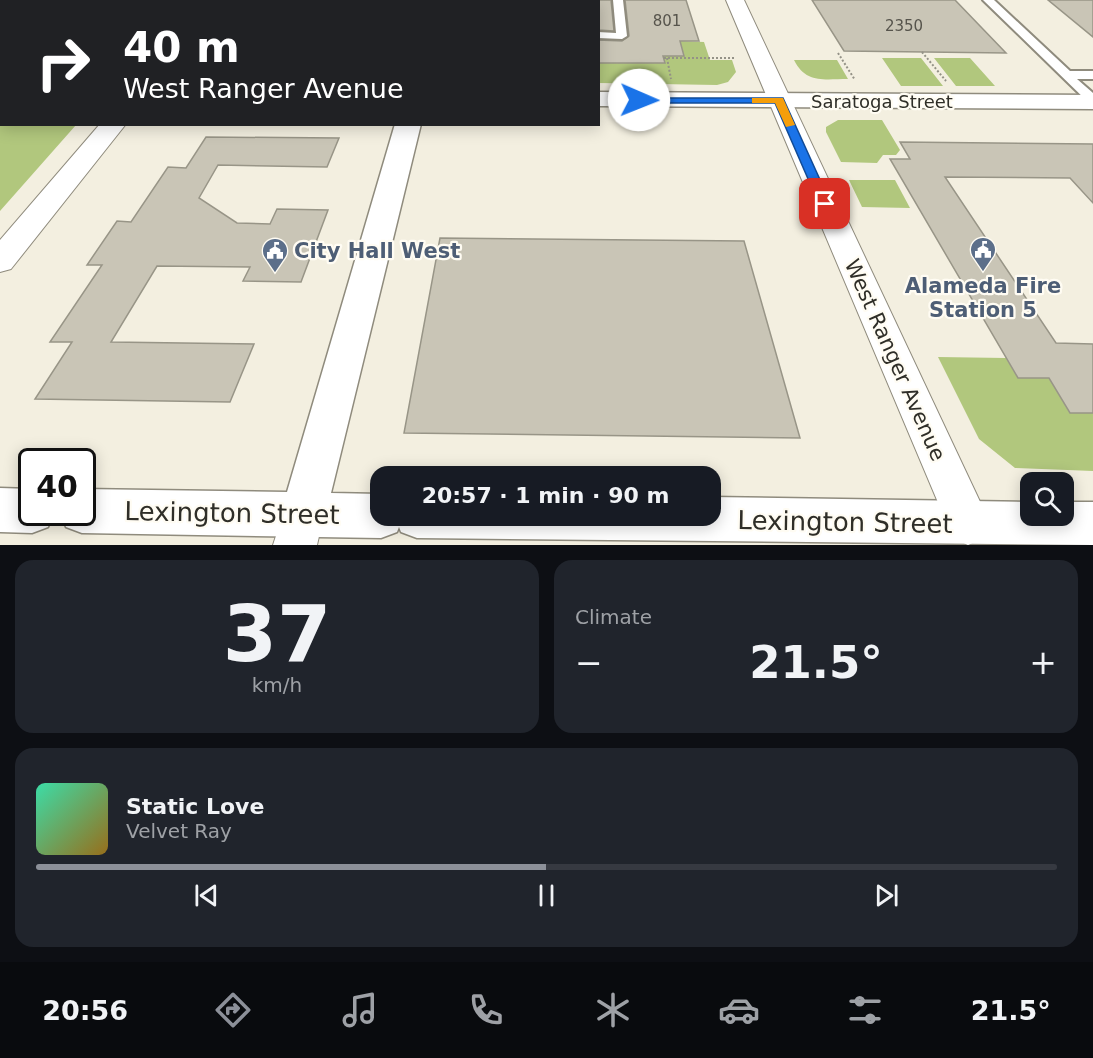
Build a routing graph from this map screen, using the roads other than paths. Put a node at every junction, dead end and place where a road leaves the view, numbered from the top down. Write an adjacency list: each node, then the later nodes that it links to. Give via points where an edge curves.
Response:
1 (618, 0): 4 (lane, via 622,36)
2 (735, 0): 8 (street, West Ranger Avenue)
3 (988, 0): 5 (lane)
4 (600, 35)
5 (1069, 75): 6 (lane); 9 (lane)
6 (1093, 75)
7 (600, 99): 8 (street, Saratoga Street)
8 (779, 100): 9 (street, Saratoga Street); 18 (street, West Ranger Avenue)
9 (1093, 101)
10 (112, 126): 12 (street)
11 (407, 126): 20 (street)
12 (0, 261)
13 (0, 510): 14 (street)
14 (18, 511)
15 (96, 513): 20 (street, Lexington Street)
16 (370, 518): 20 (street, Lexington Street)
17 (721, 520): 18 (street, Lexington Street)
18 (968, 523): 19 (street, Lexington Street)
19 (1093, 525)
20 (299, 530)

